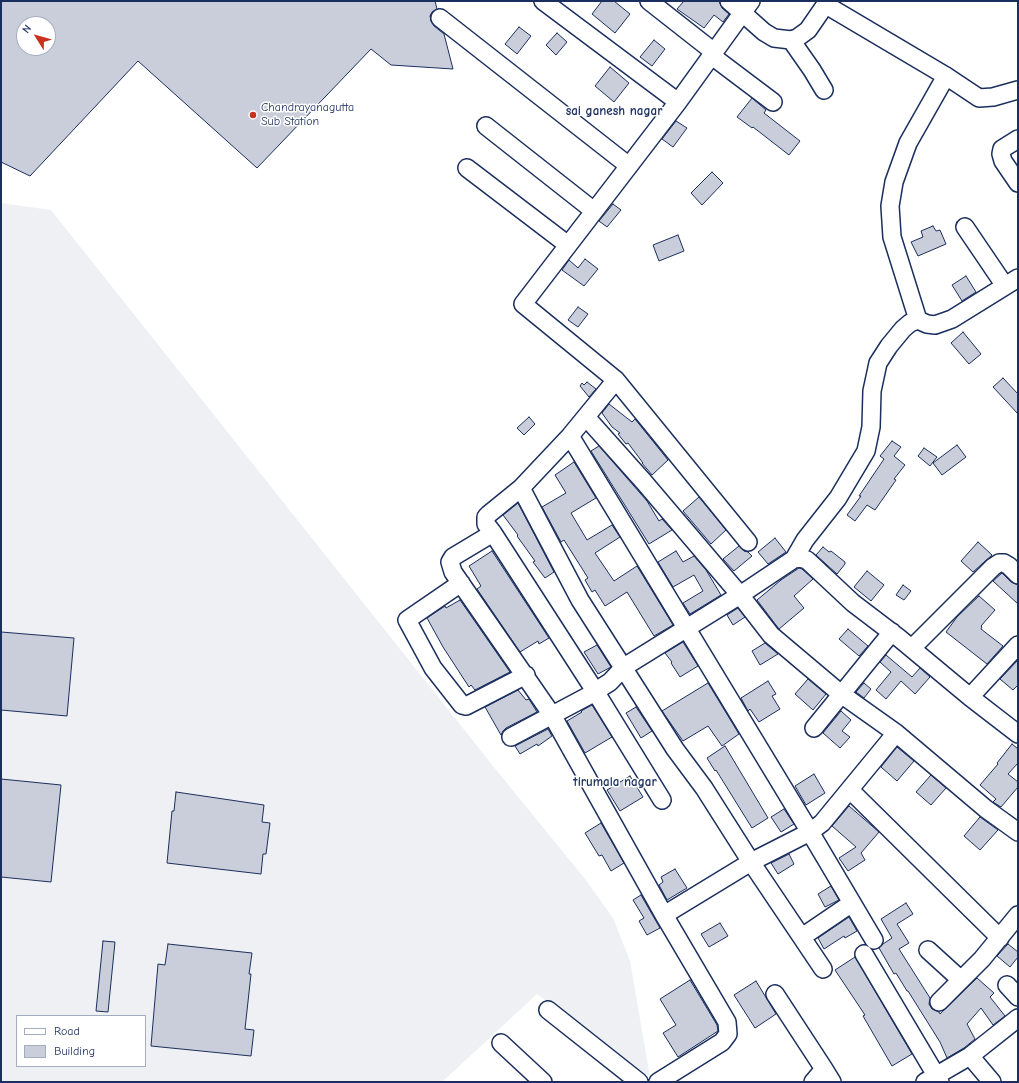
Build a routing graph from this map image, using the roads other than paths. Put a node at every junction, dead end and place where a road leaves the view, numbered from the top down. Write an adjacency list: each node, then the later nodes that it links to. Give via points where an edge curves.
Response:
1 (543, 1): 12 (street)
2 (649, 1): 8 (street)
3 (729, 1): 5 (street)
4 (827, 3): 7 (street, via 808,30); 9 (street)
5 (747, 7): 7 (street, via 764,32 774,38); 8 (street)
6 (440, 18): 16 (street)
7 (791, 40): 10 (street)
8 (713, 54): 12 (street); 13 (street)
9 (946, 76): 11 (street, via 978,98); 23 (street, via 908,142 894,182 890,206 892,237)
10 (824, 90)
11 (1018, 90)
12 (678, 102): 16 (street)
13 (773, 102)
14 (486, 126): 19 (street)
15 (1018, 139): 18 (street, via 1002,149 1001,154)
16 (629, 166): 19 (street)
17 (467, 168): 21 (street)
18 (1018, 183)
19 (594, 211): 21 (street)
20 (965, 227): 22 (street)
21 (568, 245): 24 (street, via 524,304)
22 (1011, 282): 23 (street, via 952,319 936,325)
23 (918, 320): 30 (street, via 903,328 878,363 872,391 871,427 866,451 838,498 805,540)
24 (616, 380): 25 (street); 29 (street)
25 (586, 417): 26 (street); 33 (street)
26 (570, 436): 27 (street); 34 (street)
27 (522, 488): 28 (street, via 486,518 486,524); 38 (street, via 580,600)
28 (493, 533): 32 (street, via 453,557 451,567); 40 (street)
29 (748, 542)
30 (794, 559): 33 (street); 35 (street, via 807,560 853,603)
31 (1018, 575): 37 (street, via 1004,563 993,567)
32 (461, 583): 39 (street); 39 (street, via 407,620 433,668 462,705 466,706)
33 (740, 595): 34 (street); 41 (street, via 770,635)
34 (686, 629): 38 (street); 50 (street)
35 (892, 632): 37 (street); 41 (street)
36 (1018, 645): 42 (street)
37 (912, 648): 42 (street)
38 (624, 667): 40 (street, via 610,682); 52 (street)
39 (526, 675): 43 (street)
40 (595, 691): 43 (street); 49 (street)
41 (841, 694): 44 (street); 45 (street)
42 (970, 697): 46 (street)
43 (552, 715): 47 (street); 54 (street)
44 (814, 728)
45 (896, 732): 48 (street); 51 (street, via 986,809)
46 (1018, 734)
47 (510, 737)
48 (850, 790): 50 (street, via 822,823); 57 (street)
49 (662, 800)
50 (810, 832): 52 (street); 53 (street)
51 (1018, 832)
52 (751, 862): 54 (street); 56 (street)
53 (852, 903): 56 (street); 58 (street)
54 (664, 915): 73 (street, via 727,1022 728,1034 722,1042)
55 (1018, 915): 57 (street)
56 (802, 938): 61 (street)
57 (1000, 938): 62 (street)
58 (874, 940)
59 (928, 950): 62 (street)
60 (864, 954): 70 (street)
61 (823, 969)
62 (961, 980): 64 (street)
63 (774, 994): 69 (street)
64 (939, 1002)
65 (548, 1010): 72 (street)
66 (1018, 1018): 68 (street)
67 (500, 1043): 71 (street)
68 (970, 1056): 70 (street); 75 (street)
69 (828, 1075): 74 (street)
70 (934, 1080)
71 (543, 1082)
72 (639, 1082)
73 (658, 1082)
74 (813, 1082)
75 (992, 1082)

